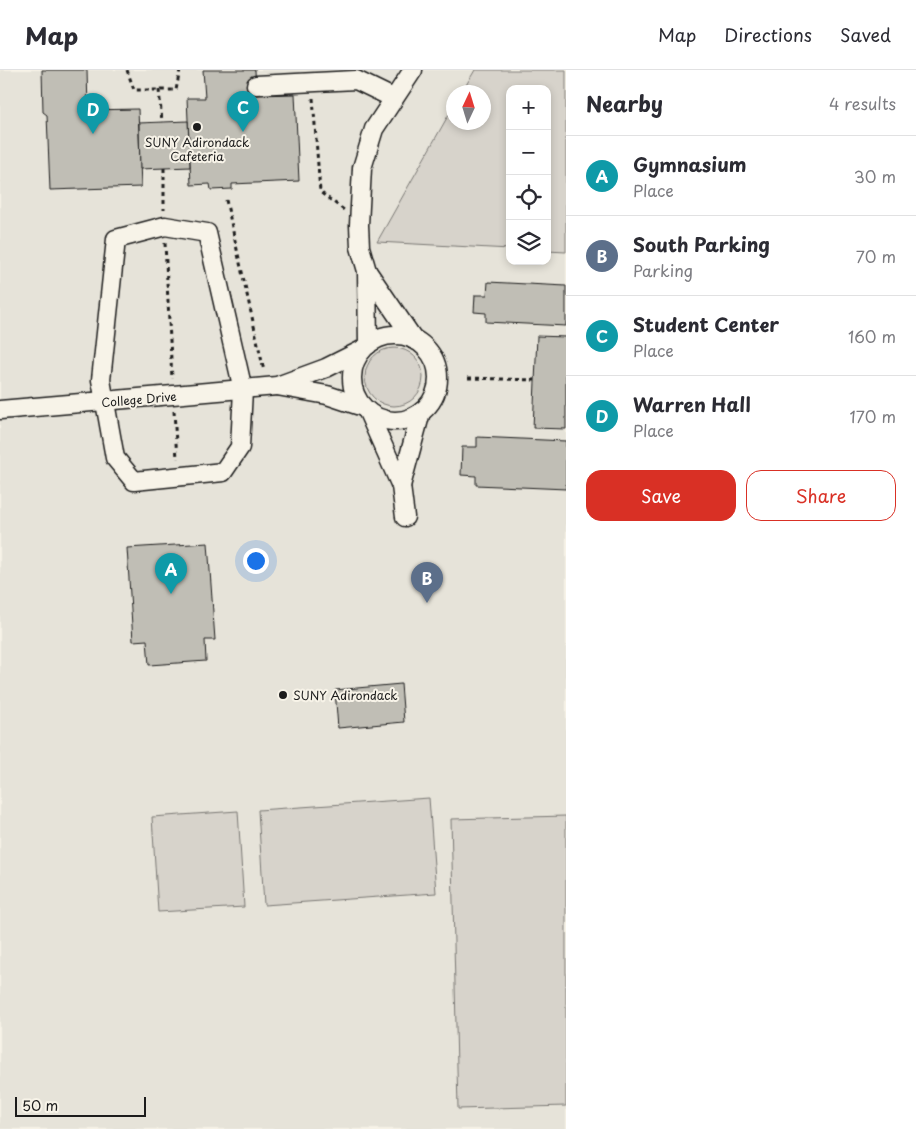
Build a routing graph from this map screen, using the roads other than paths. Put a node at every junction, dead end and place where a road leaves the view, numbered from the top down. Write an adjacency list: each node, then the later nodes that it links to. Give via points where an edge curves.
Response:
1 (413, 70): 3 (lane)
2 (256, 85): 3 (lane, via 356,80)
3 (393, 98): 4 (lane, via 374,129 362,168 359,240)
4 (367, 270): 5 (lane); 6 (lane)
5 (414, 340): 6 (lane, via 386,336); 12 (lane, via 434,360 438,374 437,389)
6 (365, 348): 7 (lane, via 326,368); 10 (lane, via 355,362 352,375 353,389)
7 (277, 386): 8 (lane, College Drive); 10 (lane, via 327,395)
8 (243, 390): 9 (lane, College Drive); 9 (lane, via 240,447 223,472 178,478 134,481 115,458); 9 (lane, via 207,233 165,226 116,239 101,380)
9 (104, 402): 11 (lane, College Drive)
10 (365, 409): 12 (lane, via 380,418 394,421 408,419); 13 (lane)
11 (0, 410)
12 (421, 412): 13 (lane)
13 (401, 486): 14 (lane)
14 (405, 517)

